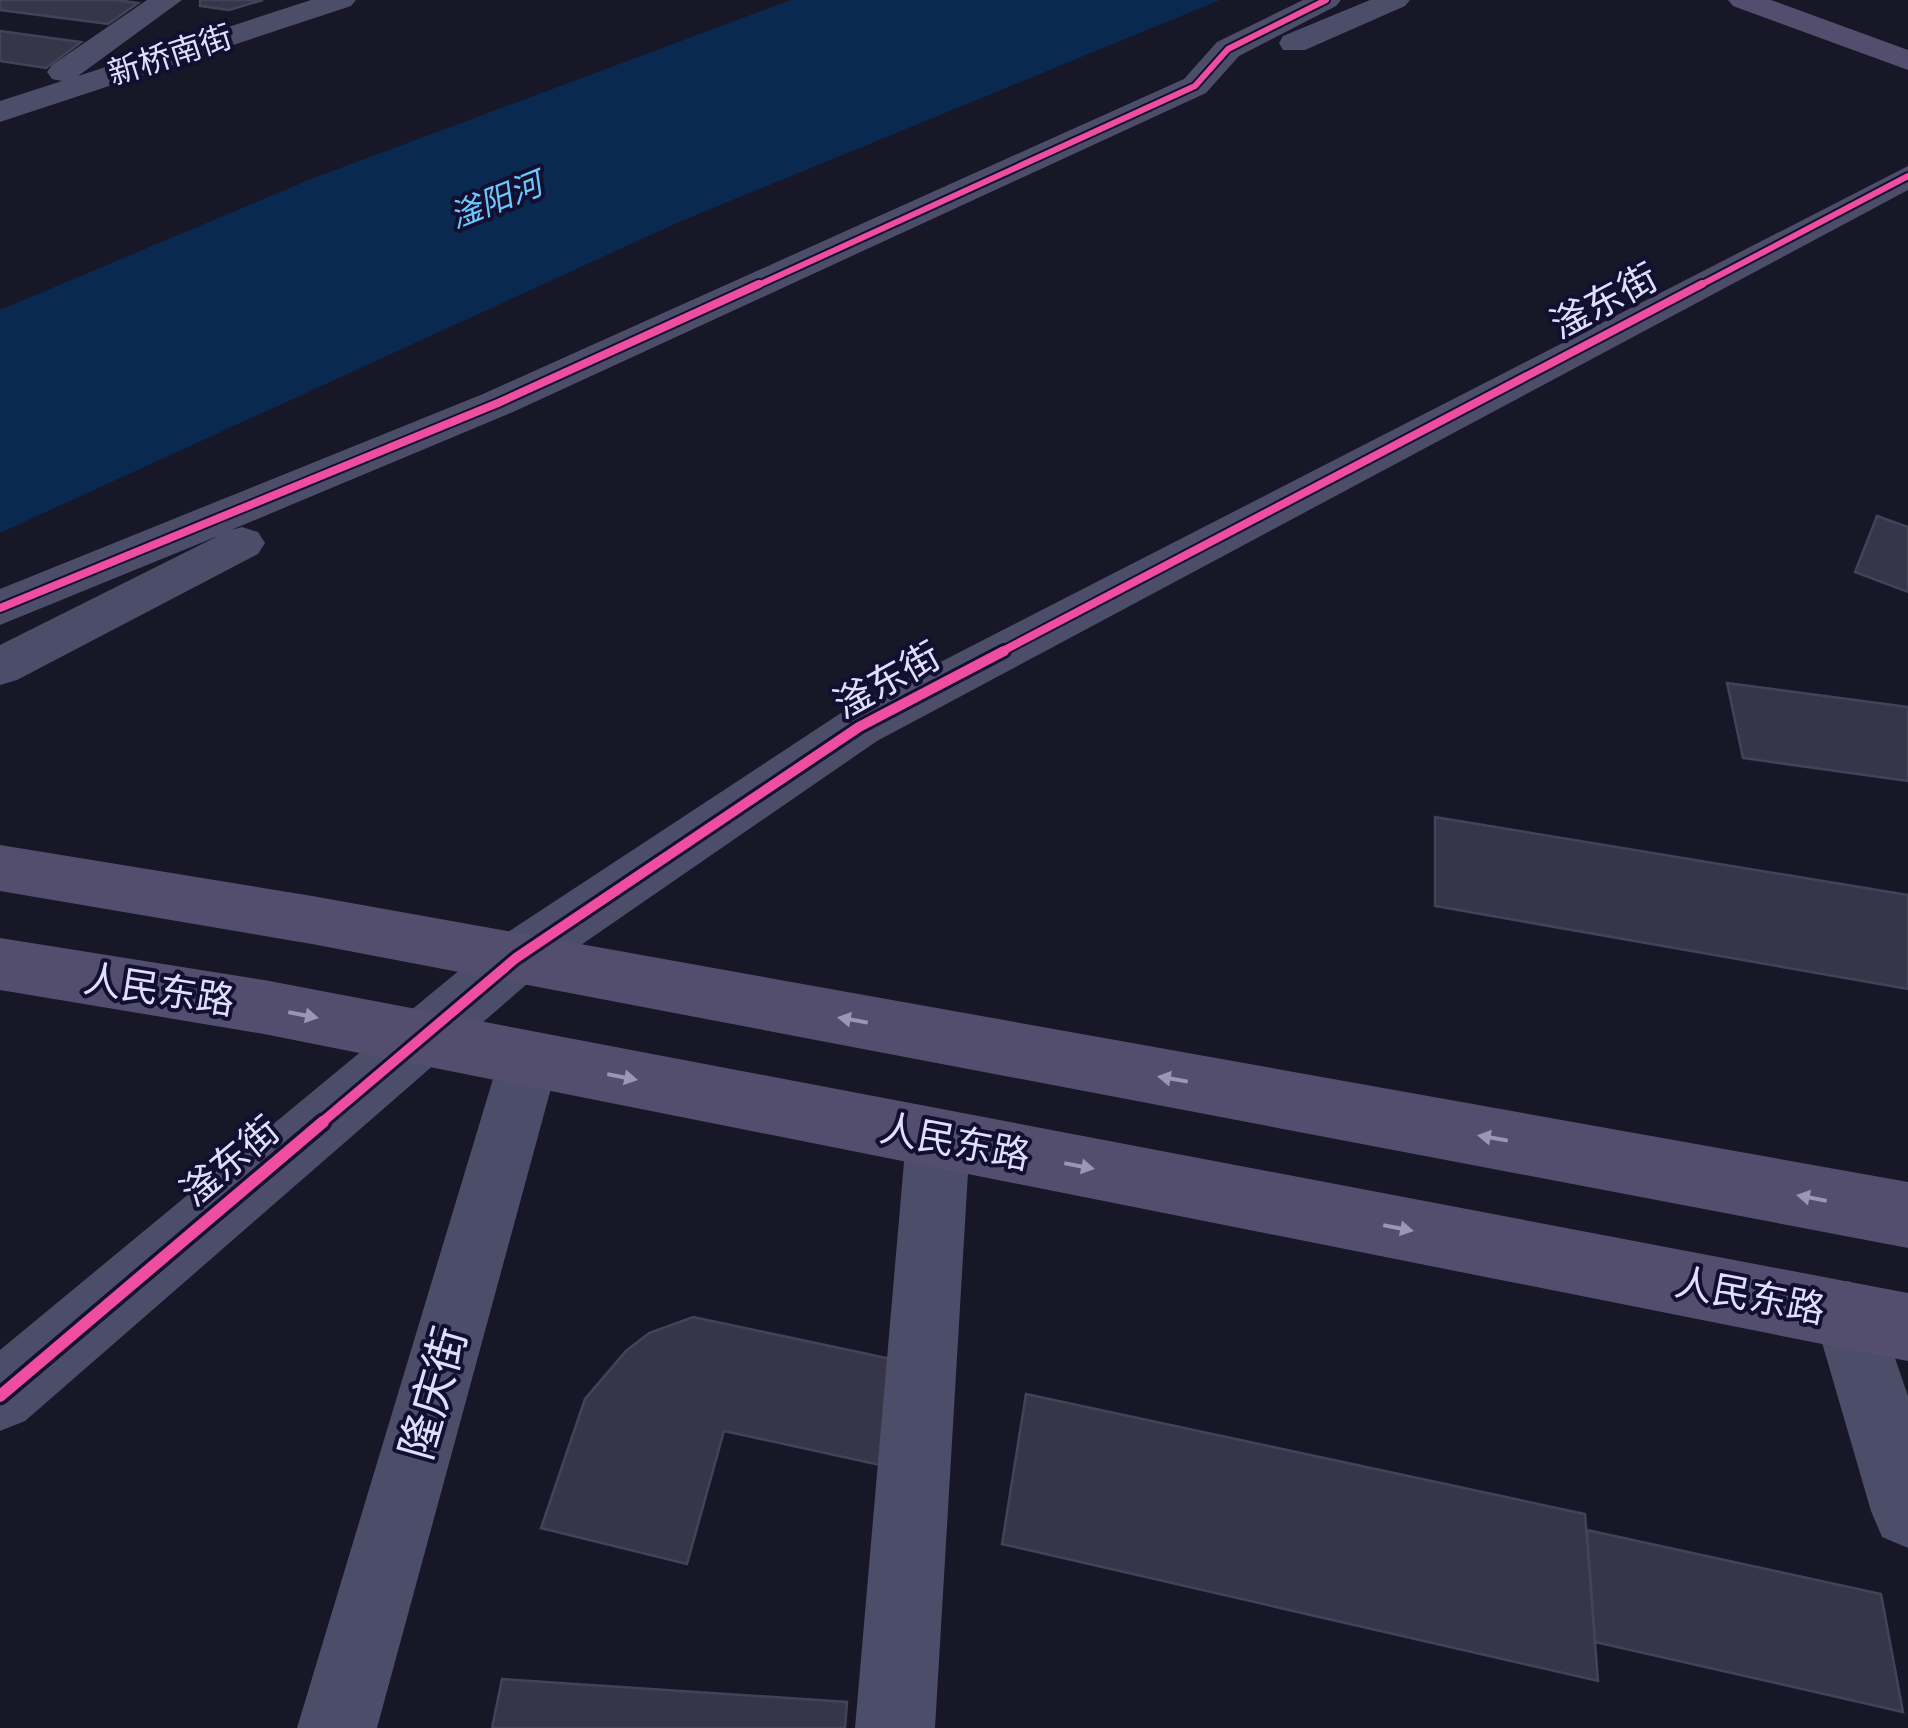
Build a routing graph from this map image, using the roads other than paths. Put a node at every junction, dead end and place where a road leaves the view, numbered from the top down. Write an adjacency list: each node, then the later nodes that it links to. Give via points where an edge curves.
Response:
1 (167, 0): 10 (street, via 50,81)
2 (341, 0): 10 (street, 新桥南街)
3 (1326, 0): 9 (street, via 1228,49)
4 (1395, 0): 9 (street)
5 (1743, 0): 8 (main road)
6 (1805, 0): 7 (main road)
7 (1908, 38)
8 (1908, 61)
9 (1195, 86): 12 (street)
10 (10, 99)
11 (1908, 176): 16 (street, 滏东街, via 859,727)
12 (498, 403): 13 (street); 14 (street, via 387,470)
13 (0, 608)
14 (0, 667)
15 (0, 868): 16 (main road)
16 (516, 958): 18 (street, 滏东街); 21 (main road, one-way to 16)
17 (0, 964): 18 (main road, 人民东路, one-way to 18)
18 (421, 1039): 19 (main road, 人民东路); 23 (street, 滏东街)
19 (529, 1059): 20 (main road, 人民东路, one-way to 20); 25 (street, 隆庆街)
20 (938, 1139): 22 (main road, 人民东路, one-way to 22); 26 (street)
21 (1908, 1215)
22 (1878, 1321): 24 (street)
23 (0, 1396)
24 (1908, 1511)
25 (337, 1728)
26 (895, 1728)

